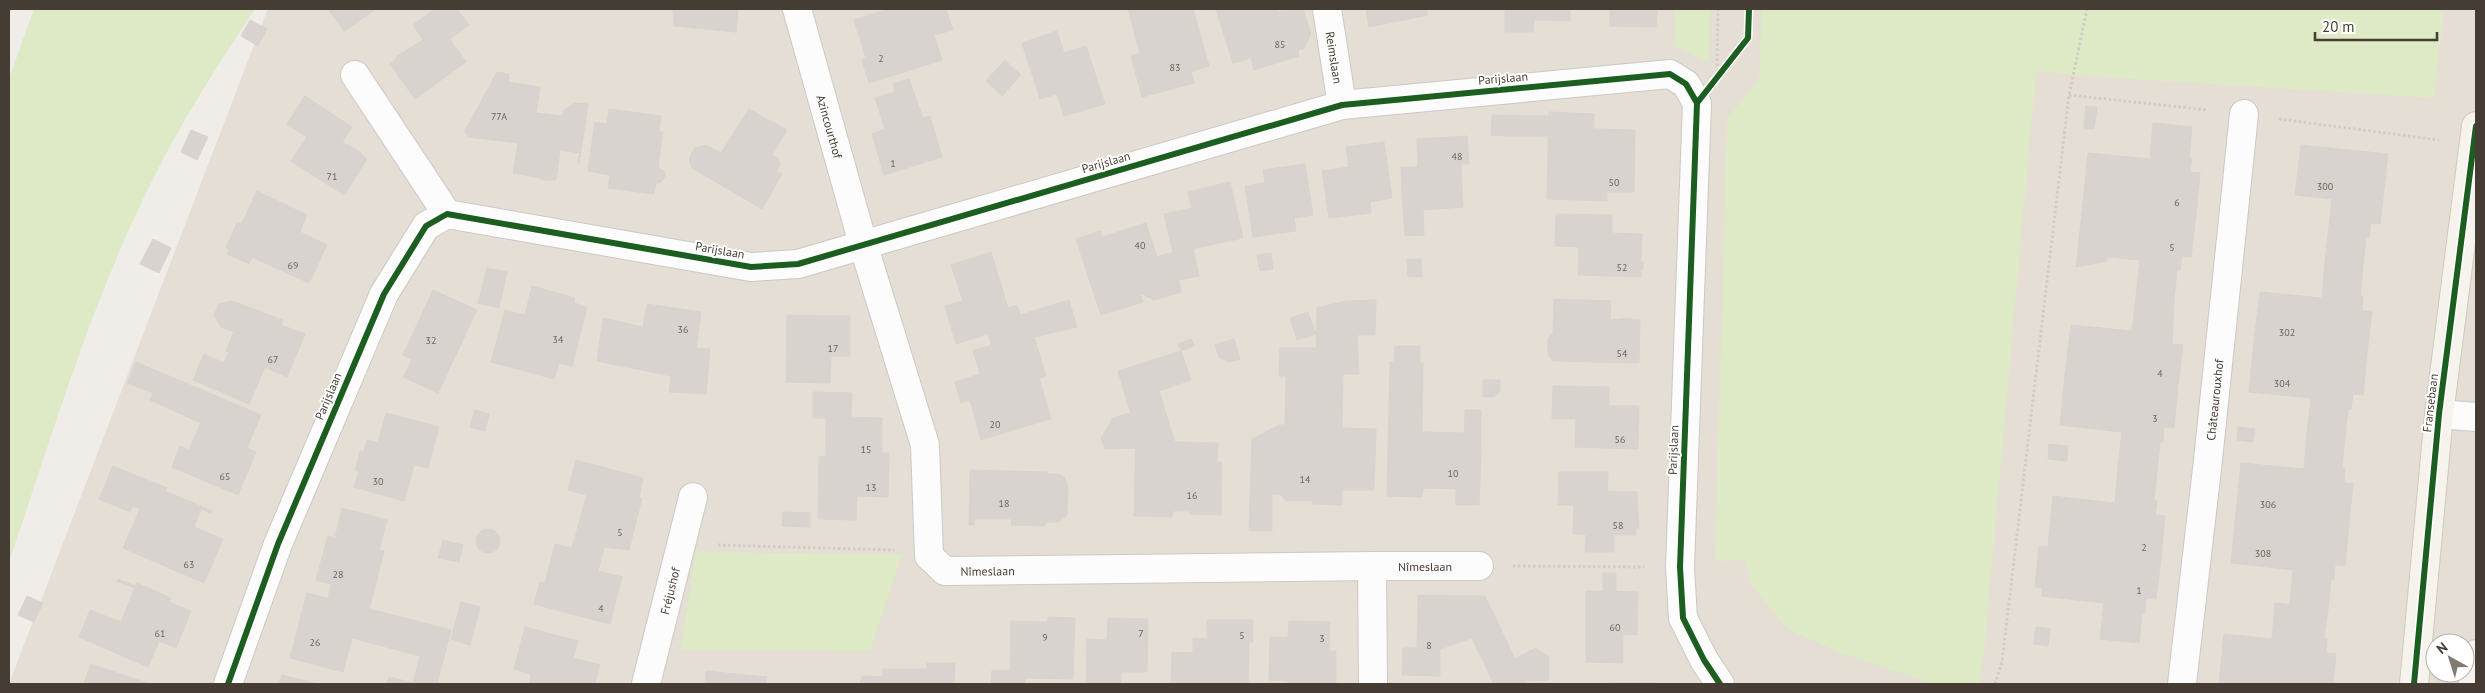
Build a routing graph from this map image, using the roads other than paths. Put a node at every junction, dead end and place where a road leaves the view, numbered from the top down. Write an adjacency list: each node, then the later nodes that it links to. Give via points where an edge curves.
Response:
1 (796, 9): 8 (street, Azincourthof)
2 (1327, 9): 4 (street, Reimslaan)
3 (355, 75): 7 (street)
4 (1342, 104): 8 (street, Parijslaan); 18 (street, Parijslaan, via 1670,74 1686,84 1696,103 1680,567 1683,618)
5 (2244, 114): 19 (street, Châteaurouxhof)
6 (2476, 126): 9 (street, Fransebaan)
7 (447, 214): 8 (street, Parijslaan, via 750,267 798,264); 15 (street, Parijslaan, via 426,226 384,294 278,544)
8 (863, 244): 12 (street, Nîmeslaan, via 925,444 929,556 945,572)
9 (2439, 414): 10 (street); 20 (street, Fransebaan)
10 (2476, 417)
11 (692, 497): 16 (street, Fréjushof)
12 (1372, 566): 13 (street, Nîmeslaan); 17 (street)
13 (1479, 566)
14 (2476, 654): 21 (street)
15 (228, 684)
16 (646, 684)
17 (1372, 684)
18 (1720, 684)
19 (2182, 684)
20 (2414, 684)
21 (2473, 684)

